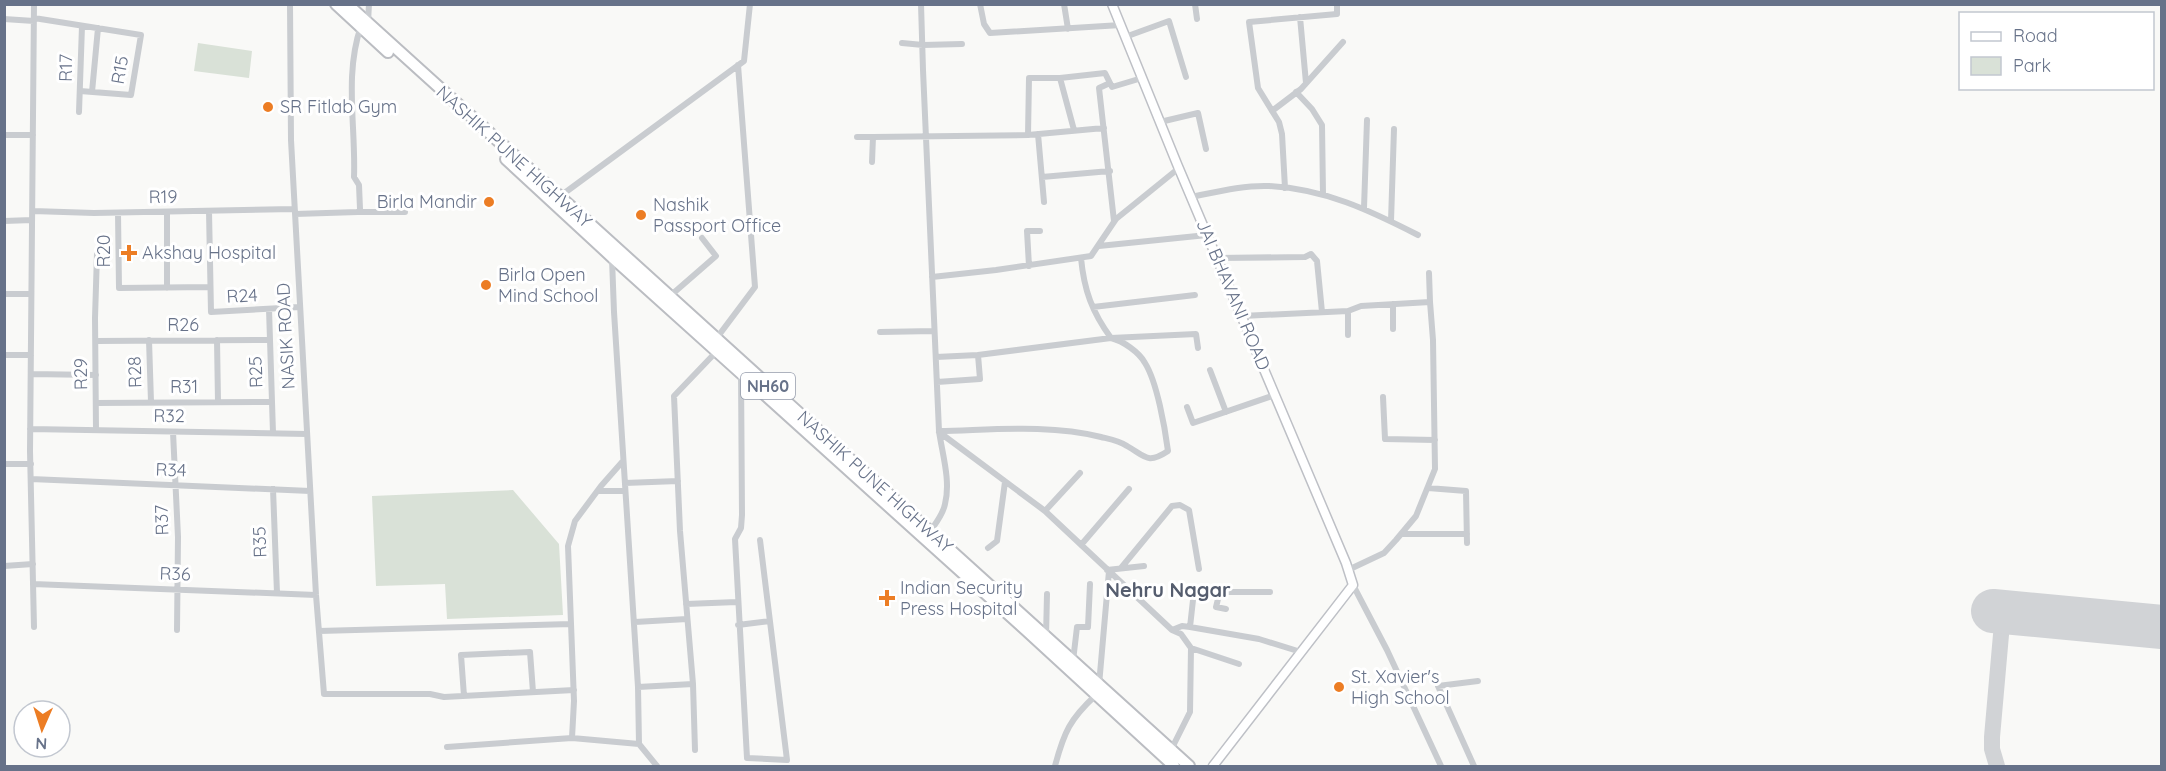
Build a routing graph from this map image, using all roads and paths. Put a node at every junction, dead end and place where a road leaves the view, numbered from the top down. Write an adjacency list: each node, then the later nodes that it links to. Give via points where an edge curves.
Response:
1 (34, 4): 15 (street)
2 (290, 4): 63 (street, NASIK ROAD)
3 (336, 4): 17 (highway, NASHIK PUNE HIGHWAY / NH60)
4 (347, 4): 17 (highway, NASHIK PUNE HIGHWAY / NH60)
5 (369, 4): 17 (street)
6 (750, 4): 27 (street, via 744,61)
7 (921, 4): 26 (street)
8 (980, 4): 21 (street, via 990,33)
9 (1064, 4): 21 (street)
10 (1112, 4): 18 (street, JAI BHAVANI ROAD)
11 (1195, 4): 16 (street)
12 (1337, 4): 13 (street, via 1337,14)
13 (1300, 17): 32 (street); 36 (street, via 1249,22 1258,88)
14 (4, 19): 15 (street)
15 (34, 19): 19 (street); 45 (street)
16 (1197, 19)
17 (365, 24): 57 (highway, NASHIK PUNE HIGHWAY / NH60); 65 (street, via 354,51 351,76 354,177 360,189); 78 (highway, NASHIK PUNE HIGHWAY / NH60)
18 (1121, 25): 21 (street); 22 (street, JAI BHAVANI ROAD)
19 (82, 26): 20 (street); 33 (street, R17)
20 (98, 28): 34 (street); 34 (street, R15, via 141,35 131,95)
21 (1068, 28)
22 (1125, 37): 28 (street, via 1169,21); 30 (street, JAI BHAVANI ROAD)
23 (1343, 42): 32 (street)
24 (902, 43): 26 (street)
25 (962, 44): 26 (street)
26 (923, 45): 48 (street)
27 (738, 65): 57 (street); 107 (street, via 755,287)
28 (1186, 77)
29 (1060, 78): 31 (street, via 1106,73); 42 (street); 46 (street, via 1029,78)
30 (1142, 78): 31 (street, via 1112,87); 39 (street, JAI BHAVANI ROAD)
31 (1110, 83): 40 (street, via 1099,88)
32 (1306, 83): 35 (street)
33 (80, 91): 34 (street, R15); 37 (street, R17)
34 (93, 92)
35 (1296, 92): 36 (street); 56 (street, via 1322,125)
36 (1272, 111): 55 (street, via 1282,134)
37 (80, 112)
38 (1367, 120): 60 (street)
39 (1160, 122): 50 (street, via 1198,113); 52 (street, JAI BHAVANI ROAD)
40 (1104, 128): 42 (street); 53 (street)
41 (1394, 129): 69 (street)
42 (1074, 130): 43 (street)
43 (1038, 134): 46 (street); 54 (street)
44 (4, 135): 45 (street)
45 (33, 135): 61 (street)
46 (1028, 135): 48 (street)
47 (857, 137): 49 (street)
48 (926, 137): 49 (street); 83 (street)
49 (873, 138): 51 (street)
50 (1206, 149)
51 (872, 162)
52 (1179, 168): 58 (street, JAI BHAVANI ROAD); 71 (street)
53 (1110, 171): 54 (street); 71 (street)
54 (1042, 177): 59 (street)
55 (1285, 188): 56 (street); 58 (street, via 1267,186)
56 (1323, 194): 60 (street)
57 (559, 197): 78 (highway, NASHIK PUNE HIGHWAY / NH60)
58 (1191, 197): 73 (street, JAI BHAVANI ROAD)
59 (1044, 202)
60 (1364, 208): 69 (street)
61 (33, 211): 67 (street, R19); 68 (street)
62 (210, 211): 63 (street, R19); 64 (street, R19); 84 (street)
63 (295, 211): 65 (street, R19); 92 (street, NASIK ROAD)
64 (167, 212): 67 (street, R19); 85 (street)
65 (358, 212): 66 (street, R19)
66 (405, 212)
67 (118, 213): 85 (street, R20, via 119,288)
68 (32, 220): 70 (street); 87 (street)
69 (1391, 220): 74 (street)
70 (4, 221)
71 (1114, 222): 76 (street)
72 (1040, 231): 81 (street, via 1027,231)
73 (1208, 235): 76 (street); 80 (street, JAI BHAVANI ROAD)
74 (1418, 235)
75 (702, 238): 89 (street, via 716,256)
76 (1099, 246): 79 (street, via 1091,256)
77 (97, 254): 106 (street, R29)
78 (615, 254): 89 (highway, NASHIK PUNE HIGHWAY / NH60); 107 (highway, NASHIK PUNE HIGHWAY / NH60); 133 (street, via 614,312)
79 (1081, 258): 81 (street); 93 (street, via 1083,282)
80 (1217, 258): 96 (street, via 1311,254 1317,261); 97 (street, JAI BHAVANI ROAD)
81 (1029, 266): 83 (street)
82 (1429, 273): 90 (street)
83 (932, 277): 99 (street)
84 (210, 287): 85 (street); 94 (street, R24, via 211,312)
85 (167, 288)
86 (4, 294): 87 (street)
87 (31, 294): 110 (street)
88 (1195, 295): 93 (street)
89 (670, 296): 107 (highway, NASHIK PUNE HIGHWAY / NH60)
90 (1430, 302): 91 (street); 132 (street)
91 (1393, 304): 95 (street, via 1360,306); 98 (street)
92 (300, 308): 94 (street, R24); 131 (street, NASIK ROAD)
93 (1093, 308): 102 (street)
94 (269, 309): 105 (street, R25)
95 (1348, 311): 96 (street); 101 (street)
96 (1322, 312): 97 (street)
97 (1242, 316): 118 (street, JAI BHAVANI ROAD)
98 (1393, 329)
99 (934, 331): 100 (street); 112 (street)
100 (880, 332)
101 (1348, 334)
102 (1111, 338): 108 (street, via 1196,334); 111 (street); 128 (street, via 1145,362 1166,436 1168,451 1162,455 1144,458 1126,445 1077,431)
103 (148, 340): 104 (street, R26); 106 (street, R26); 120 (street, R28)
104 (217, 340): 105 (street, R26); 121 (street)
105 (270, 340): 122 (street, R25)
106 (96, 341): 116 (street, R29)
107 (717, 345): 114 (highway, NASHIK PUNE HIGHWAY / NH60); 138 (street, via 674,396); 149 (highway, NASHIK PUNE HIGHWAY / NH60)
108 (1198, 348)
109 (4, 355): 110 (street)
110 (31, 355): 115 (street)
111 (978, 355): 112 (street); 117 (street, via 980,379)
112 (936, 357): 117 (street)
113 (1210, 370): 125 (street)
114 (741, 372): 149 (highway, NASHIK PUNE HIGHWAY / NH60); 172 (street, via 742,515 735,539)
115 (31, 374): 116 (street); 126 (street)
116 (96, 375): 123 (street, R29)
117 (937, 382): 128 (street)
118 (1275, 395): 125 (street); 162 (street, JAI BHAVANI ROAD)
119 (1383, 397): 132 (street, via 1385,439)
120 (151, 402): 121 (street, R31); 123 (street, R31)
121 (218, 402): 122 (street, R31)
122 (272, 402): 130 (street, R25)
123 (96, 403): 127 (street, R29)
124 (1188, 407): 125 (street, via 1193,423)
125 (1226, 412)
126 (30, 429): 127 (street, R32); 135 (street)
127 (96, 430): 129 (street, R32)
128 (939, 431): 139 (street); 149 (street, via 945,504 940,516)
129 (173, 432): 130 (street, R32); 141 (street, R37)
130 (273, 433): 131 (street, R32)
131 (307, 434): 145 (street, NASIK ROAD)
132 (1435, 440): 142 (street, via 1435,469)
133 (623, 461): 140 (street); 146 (street)
134 (4, 464): 135 (street)
135 (31, 464): 137 (street)
136 (1080, 474): 148 (street)
137 (31, 479): 141 (street, R34); 156 (street)
138 (678, 481): 140 (street); 173 (street)
139 (1005, 482): 148 (street); 155 (street, via 997,541)
140 (625, 483): 147 (street)
141 (176, 485): 143 (street, R34); 166 (street, R37)
142 (1428, 488): 150 (street, via 1416,516); 151 (street, via 1466,491)
143 (273, 489): 145 (street, R34); 168 (street, R35)
144 (1129, 489): 154 (street)
145 (310, 491): 170 (street, NASIK ROAD)
146 (598, 491): 147 (street); 178 (street, via 575,521 568,546)
147 (625, 491): 177 (street)
148 (1045, 512): 154 (street)
149 (921, 533): 185 (highway, NASHIK PUNE HIGHWAY / NH60); 194 (highway, NASHIK PUNE HIGHWAY / NH60)
150 (1401, 534): 151 (street); 162 (street, via 1384,553)
151 (1467, 534): 153 (street)
152 (760, 540): 176 (street)
153 (1467, 543)
154 (1081, 545): 161 (street)
155 (988, 548)
156 (33, 564): 157 (street); 163 (street)
157 (4, 566)
158 (1144, 566): 159 (street)
159 (1121, 568): 160 (street, via 1172,506 1180,505 1189,510); 161 (street)
160 (1199, 568)
161 (1108, 570): 183 (street); 194 (street)
162 (1348, 570): 165 (street, JAI BHAVANI ROAD)
163 (33, 584): 166 (street, R36); 180 (street)
164 (1090, 584): 188 (street, via 1089,627 1077,627)
165 (1353, 585): 187 (street); 207 (street, JAI BHAVANI ROAD)
166 (179, 590): 168 (street, R36); 182 (street, R37)
167 (1270, 592): 171 (street)
168 (278, 593): 170 (street, R36)
169 (1047, 594): 185 (street)
170 (316, 595): 184 (street, NASIK ROAD)
171 (1219, 595): 174 (street, via 1216,607); 181 (street, via 1194,591)
172 (737, 602): 173 (street); 179 (street)
173 (686, 604): 175 (street)
174 (1226, 609)
175 (687, 619): 177 (street); 191 (street)
176 (770, 621): 179 (street); 179 (street, via 787,759 747,758)
177 (635, 622): 192 (street)
178 (571, 624): 184 (street); 193 (street)
179 (738, 625)
180 (34, 627)
181 (1190, 627): 183 (street); 187 (street, via 1259,639)
182 (177, 630)
183 (1172, 630): 186 (street, via 1181,634)
184 (319, 631): 196 (street, NASIK ROAD, via 324,694)
185 (1046, 638): 188 (highway, NASHIK PUNE HIGHWAY / NH60)
186 (1191, 648): 189 (street); 201 (street, via 1190,712)
187 (1301, 652): 206 (street)
188 (1073, 662): 194 (highway, NASHIK PUNE HIGHWAY / NH60)
189 (1239, 664)
190 (1478, 681): 208 (street, via 1438,686)
191 (693, 684): 192 (street); 200 (street)
192 (638, 687): 198 (street)
193 (574, 690): 195 (street); 197 (street)
194 (1097, 690): 201 (highway, NASHIK PUNE HIGHWAY / NH60); 203 (street, via 1076,714); 204 (highway, NASHIK PUNE HIGHWAY / NH60)
195 (533, 692): 196 (street); 196 (street, via 530,652 461,655)
196 (464, 696)
197 (572, 738): 198 (street); 199 (street)
198 (639, 744): 202 (street)
199 (447, 747)
200 (695, 750)
201 (1171, 750): 205 (highway, NASHIK PUNE HIGHWAY / NH60)
202 (657, 766)
203 (1055, 766)
204 (1174, 766)
205 (1189, 766)
206 (1213, 766)
207 (1441, 766)
208 (1474, 766)

